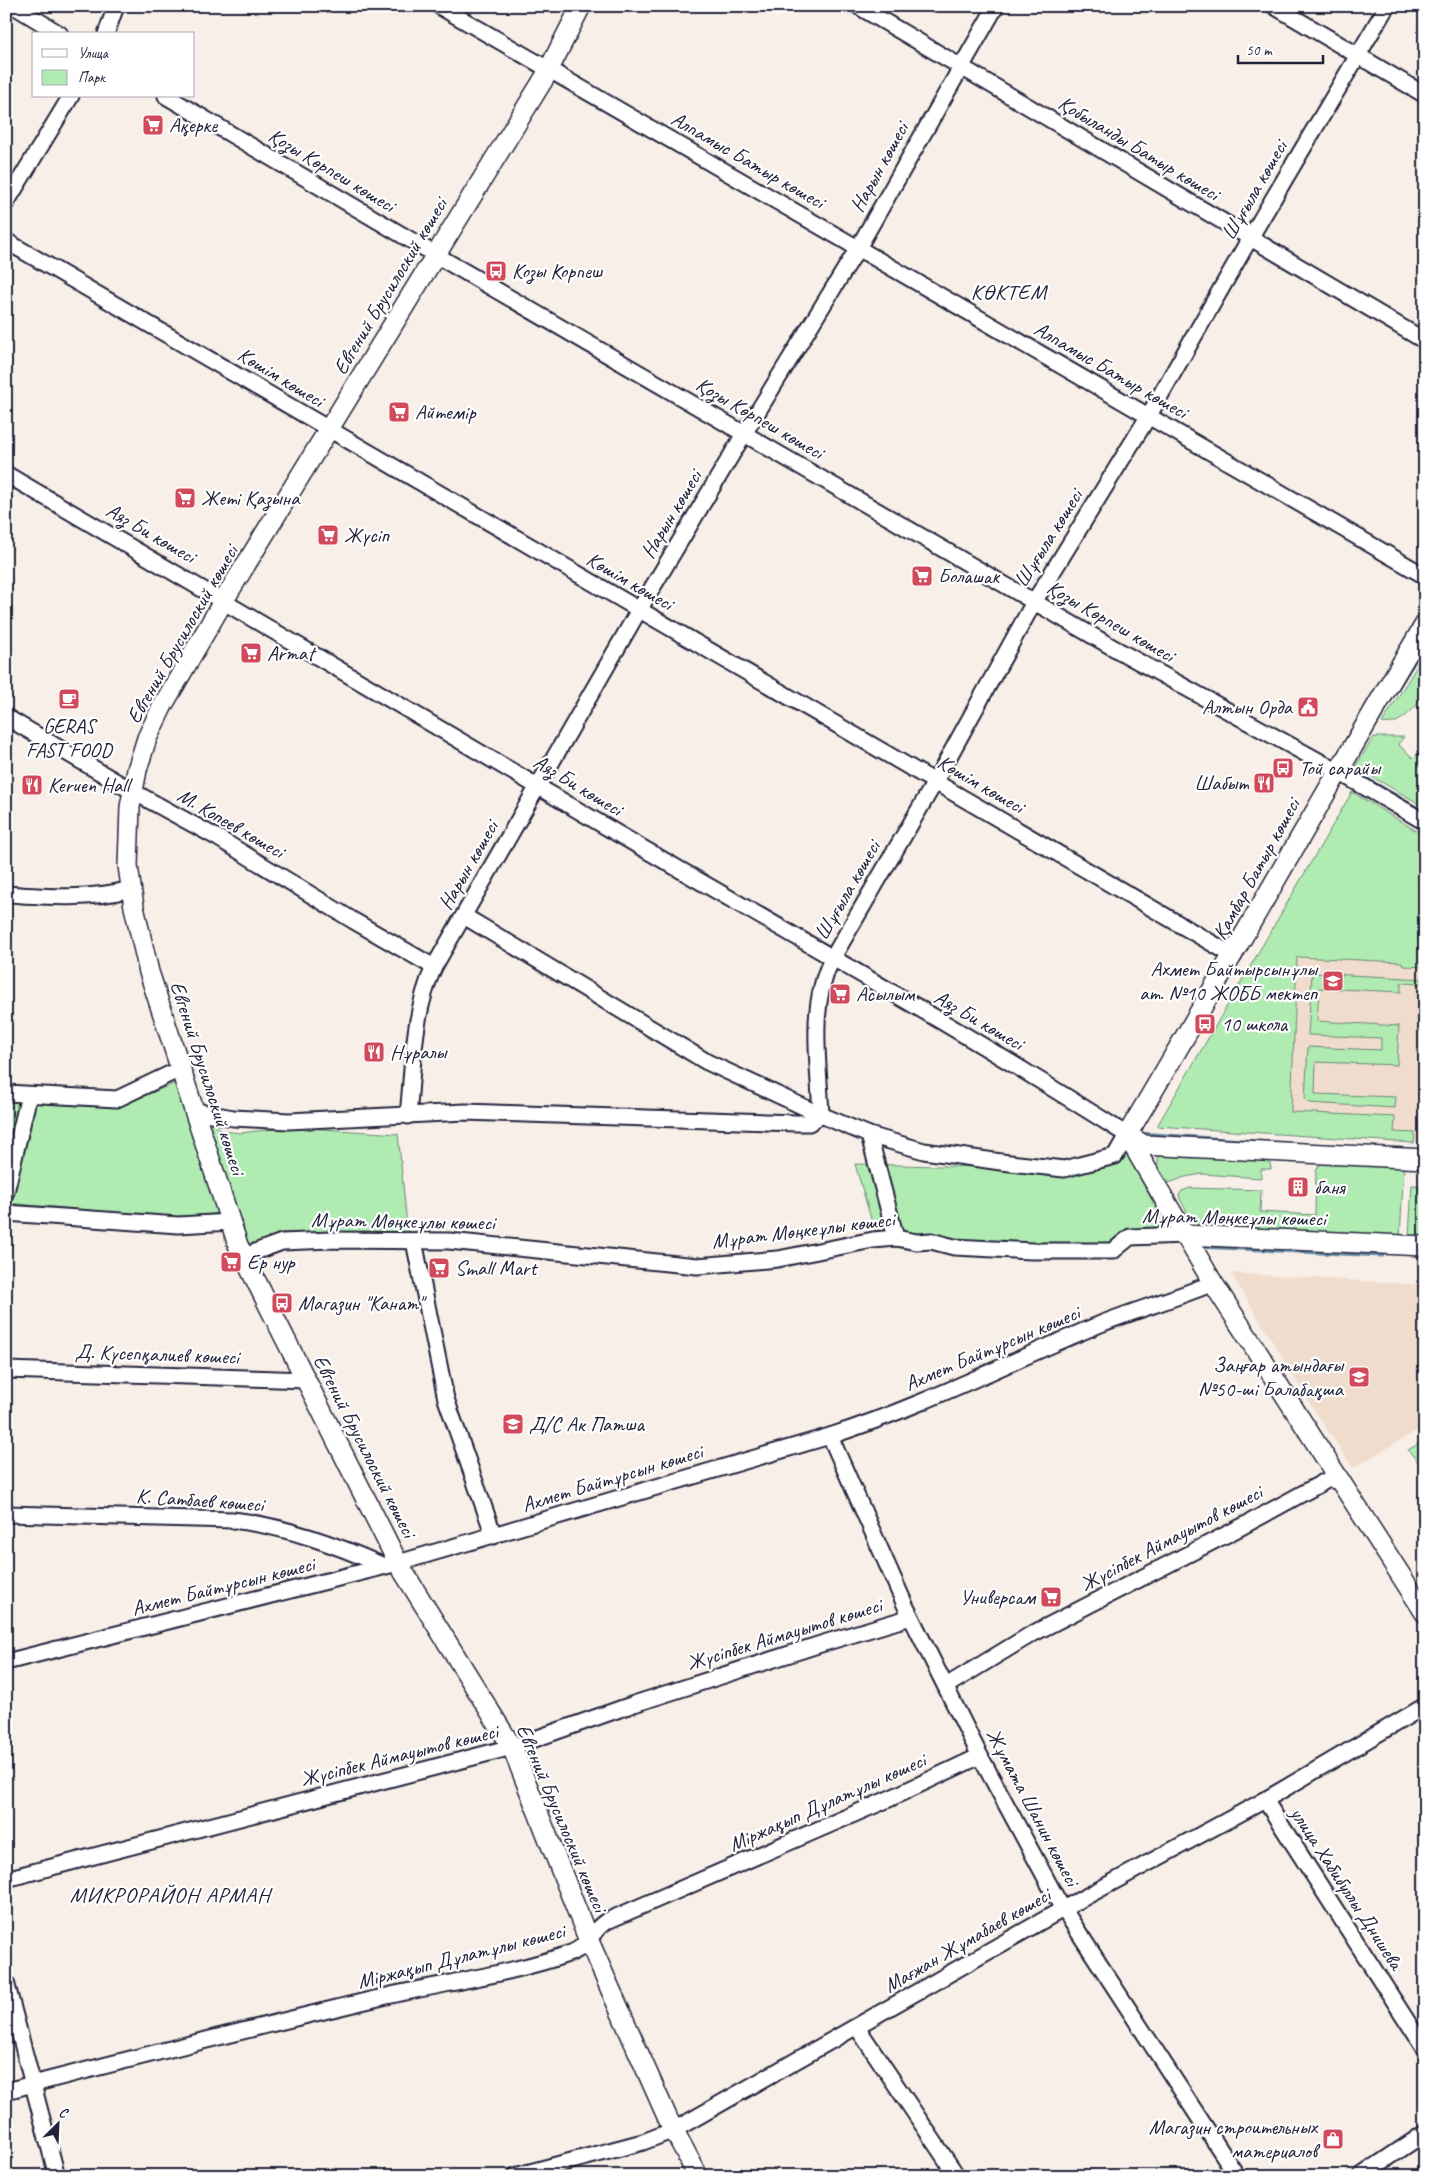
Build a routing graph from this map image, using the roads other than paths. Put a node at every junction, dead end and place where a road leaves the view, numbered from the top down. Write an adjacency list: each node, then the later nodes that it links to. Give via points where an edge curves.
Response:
1 (14, 6): 9 (street)
2 (116, 6): 10 (street)
3 (439, 6): 13 (street, Алпамыс Батыр көшесі)
4 (581, 6): 13 (main road, Евгений Брусилоский көшесі)
5 (858, 6): 12 (street, Қобыланды Батыр көшесі)
6 (996, 6): 12 (street, Нарын көшесі)
7 (1274, 6): 11 (street)
8 (1387, 6): 11 (street, Шұғыла көшесі)
9 (57, 32)
10 (107, 32)
11 (1357, 55): 14 (street); 18 (street, Шұғыла көшесі)
12 (960, 67): 18 (street, Қобыланды Батыр көшесі); 20 (street, Нарын көшесі)
13 (549, 70): 20 (street, Алпамыс Батыр көшесі); 21 (main road, Евгений Брусилоский көшесі)
14 (1425, 96)
15 (70, 98): 17 (street)
16 (169, 98): 21 (street, Қозы Көрпеш көшесі)
17 (6, 203)
18 (1250, 238): 22 (street, Қобыланды Батыр көшесі); 23 (street, Шұғыла көшесі)
19 (6, 241): 24 (street, Көшім көшесі)
20 (858, 248): 23 (street, Алпамыс Батыр көшесі); 25 (street, Нарын көшесі)
21 (435, 255): 24 (main road, Евгений Брусилоский көшесі); 25 (street, Қозы Көрпеш көшесі)
22 (1425, 341)
23 (1148, 417): 27 (street, Алпамыс Батыр көшесі); 29 (street, Шұғыла көшесі)
24 (329, 430): 28 (main road, Евгений Брусилоский көшесі); 30 (street, Көшім көшесі)
25 (744, 434): 29 (street, Қозы Көрпеш көшесі); 30 (street, Нарын көшесі)
26 (6, 474): 28 (street, Аяз Би көшесі)
27 (1425, 576)
28 (224, 600): 35 (street, Аяз Би көшесі); 36 (main road, Евгений Брусилоский көшесі, via 163,705 151,730)
29 (1034, 602): 33 (street, Қозы Көрпеш көшесі); 34 (street, Шұғыла көшесі)
30 (638, 610): 34 (street, Көшім көшесі); 35 (street, Нарын көшесі)
31 (1425, 624): 33 (main road, Қамбар Батыр көшесі)
32 (6, 717): 36 (street, М. Копеев көшесі)
33 (1337, 771): 37 (street, Қозы Көрпеш көшесі); 41 (main road, Қамбар Батыр көшесі)
34 (935, 782): 41 (street, Көшім көшесі); 42 (street, Шұғыла көшесі)
35 (538, 787): 40 (street, Нарын көшесі); 42 (street, Аяз Би көшесі)
36 (132, 791): 38 (main road, Евгений Брусилоский көшесі, via 128,837); 43 (street, М. Копеев көшесі, via 218,838)
37 (1425, 822)
38 (131, 889): 39 (street, via 90,897); 44 (main road, Евгений Брусилоский көшесі, via 149,972)
39 (6, 894)
40 (464, 916): 43 (street, Нарын көшесі); 48 (street, via 707,1062)
41 (1234, 956): 51 (main road, Қамбар Батыр көшесі)
42 (832, 959): 48 (street, Шұғыла көшесі, via 817,1010); 51 (street, Аяз Би көшесі, via 1042,1081)
43 (434, 967): 49 (street, Нарын көшесі, via 419,1013)
44 (180, 1069): 46 (street, via 117,1099); 47 (main road, Евгений Брусилоский көшесі)
45 (6, 1093): 46 (street)
46 (28, 1095): 55 (street)
47 (195, 1111): 49 (street, via 233,1118 289,1121); 57 (main road, Евгений Брусилоский көшесі)
48 (821, 1115): 49 (street, via 809,1123 466,1112); 50 (street)
49 (408, 1116)
50 (869, 1135): 51 (street, via 924,1151 1064,1169 1115,1156); 59 (street)
51 (1127, 1135): 52 (main road, via 1144,1145); 54 (main road)
52 (1158, 1146): 53 (main road); 54 (main road, via 1147,1152)
53 (1425, 1159)
54 (1142, 1162): 58 (main road)
55 (6, 1192)
56 (6, 1213): 57 (street, via 178,1225)
57 (231, 1222): 62 (main road, Евгений Брусилоский көшесі)
58 (1185, 1235): 59 (street, Мұрат Мөңкеұлы көшесі, via 1130,1237 1113,1251 964,1247); 61 (main road, Мұрат Мөңкеұлы көшесі); 63 (main road)
59 (896, 1238): 60 (street, Мұрат Мөңкеұлы көшесі, via 778,1259 697,1266 449,1241)
60 (414, 1241): 62 (street, Мұрат Мөңкеұлы көшесі, via 282,1242); 69 (street, via 446,1399)
61 (1425, 1246)
62 (244, 1256): 65 (main road, Евгений Брусилоский көшесі)
63 (1213, 1283): 66 (street, Ахмет Байтұрсын көшесі, via 1104,1323 932,1398); 67 (main road)
64 (6, 1370): 65 (street, Д. Күсепқалиев көшесі)
65 (306, 1380): 70 (main road, Евгений Брусилоский көшесі)
66 (830, 1436): 69 (street, Ахмет Байтұрсын көшесі); 72 (street, Жұмата Шанин көшесі)
67 (1339, 1482): 71 (main road); 74 (street, Жүсіпбек Аймауытов көшесі, via 1329,1479 1030,1635)
68 (6, 1514): 70 (street, К. Сатбаев көшесі, via 233,1520 282,1528)
69 (494, 1536): 70 (street, Ахмет Байтұрсын көшесі)
70 (391, 1564): 73 (street, Ахмет Байтұрсын көшесі); 76 (main road, Евгений Брусилоский көшесі)
71 (1425, 1613)
72 (911, 1617): 74 (street, Жұмата Шанин көшесі); 76 (street, Жүсіпбек Аймауытов көшесі, via 824,1642)
73 (6, 1662)
74 (946, 1686): 77 (street, Жұмата Шанин көшесі)
75 (1425, 1706): 78 (street, Мағжан Жұмабаев көшесі)
76 (512, 1747): 79 (street, Жүсіпбек Аймауытов көшесі); 81 (main road, Евгений Брусилоский көшесі)
77 (980, 1756): 80 (street, Жұмата Шанин көшесі); 81 (street, Міржақып Дұлатұлы көшесі, via 892,1798 607,1921)
78 (1265, 1800): 80 (street, Мағжан Жұмабаев көшесі); 84 (street, улица Хабибуллы Днишева)
79 (6, 1879)
80 (1063, 1909): 83 (street, Мағжан Жұмабаев көшесі); 93 (street, Жұмата Шанин көшесі)
81 (590, 1941): 85 (street, Міржақып Дұлатұлы көшесі, via 571,1953 502,1972 388,1996); 87 (main road, Евгений Брусилоский көшесі)
82 (6, 1982): 85 (street)
83 (857, 2027): 87 (street, Мағжан Жұмабаев көшесі); 92 (street)
84 (1425, 2049)
85 (33, 2084): 86 (street, Міржақып Дұлатұлы көшесі); 89 (street)
86 (6, 2091)
87 (674, 2130): 90 (street, Мағжан Жұмабаев көшесі, via 643,2142); 91 (main road, Евгений Брусилоский көшесі)
88 (1425, 2133): 94 (street)
89 (57, 2176)
90 (515, 2176)
91 (698, 2176)
92 (958, 2176)
93 (1237, 2176)
94 (1361, 2176)

